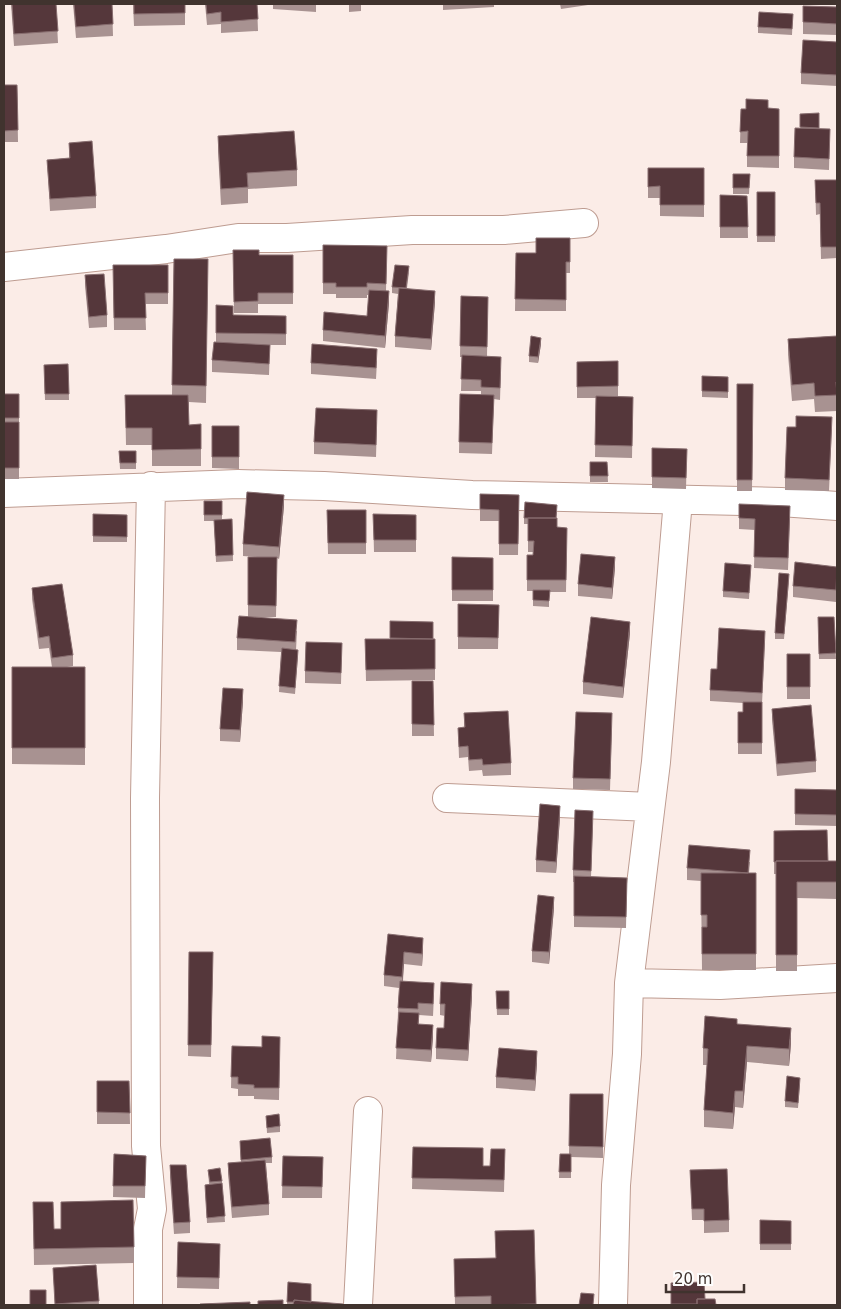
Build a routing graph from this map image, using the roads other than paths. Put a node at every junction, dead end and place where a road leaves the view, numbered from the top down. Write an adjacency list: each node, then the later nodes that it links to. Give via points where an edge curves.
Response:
1 (584, 223): 2 (street, via 504,230 412,230 238,238)
2 (4, 267)
3 (151, 486): 4 (street); 5 (street, via 324,486 472,495); 12 (street, via 145,798 146,1146 152,1209 148,1230)
4 (4, 493)
5 (678, 500): 6 (street); 8 (street)
6 (837, 506)
7 (447, 798): 8 (street)
8 (650, 807): 10 (street)
9 (837, 978): 10 (street, via 720,985)
10 (629, 983): 14 (street, via 616,1185)
11 (368, 1111): 13 (street)
12 (148, 1305)
13 (358, 1305)
14 (613, 1305)

